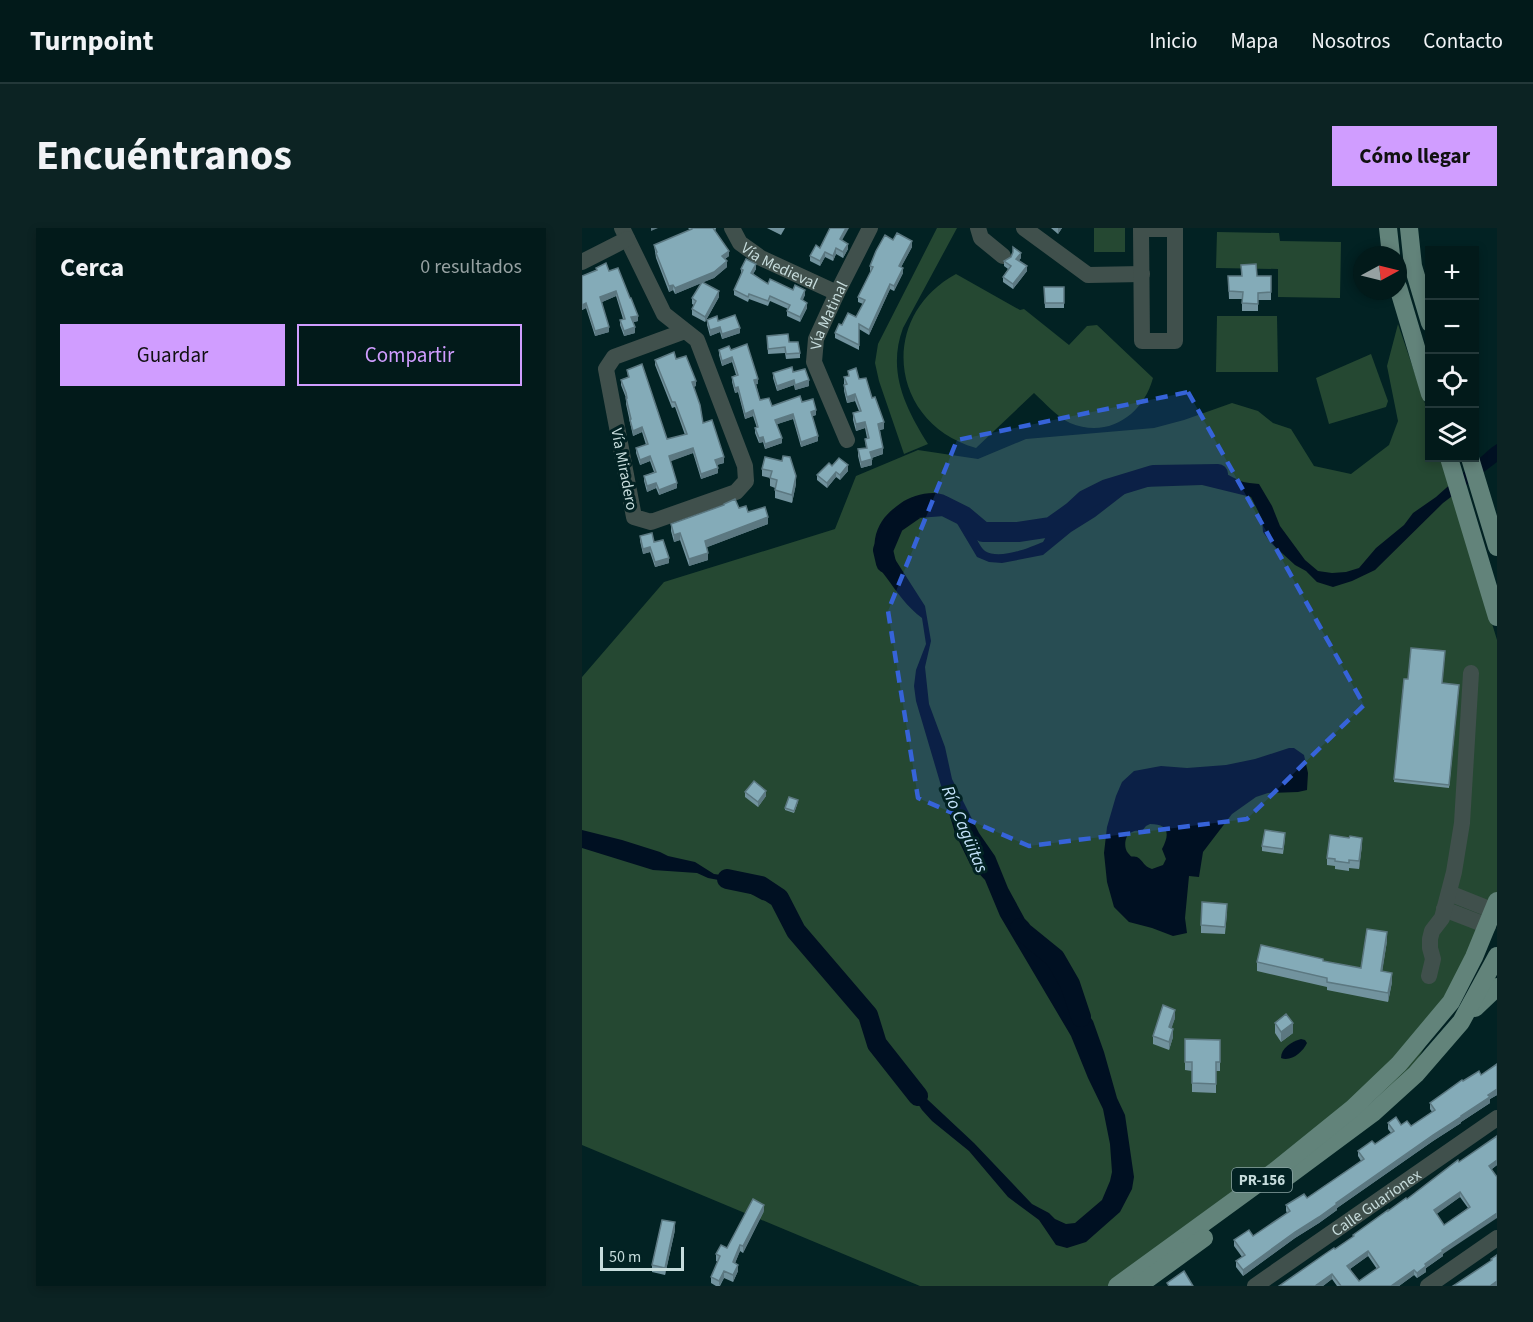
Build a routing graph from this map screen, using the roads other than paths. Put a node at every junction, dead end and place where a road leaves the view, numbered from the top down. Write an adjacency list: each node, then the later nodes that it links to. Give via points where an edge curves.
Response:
1 (732, 228): 12 (street, Vía Medieval, via 740,243 761,258)
2 (870, 228): 12 (street, Vía Matinal)
3 (978, 228): 9 (street, via 981,238)
4 (1024, 228): 11 (street, via 1082,273)
5 (1389, 228): 8 (main road)
6 (1408, 228): 14 (main road, via 1413,266)
7 (625, 234): 10 (street); 15 (street, Vía Miradero, via 664,314)
8 (1390, 246)
9 (1003, 255)
10 (582, 262)
11 (1142, 274): 11 (street, via 1141,229 1174,229 1174,341 1143,341)
12 (837, 293): 17 (street, Vía Matinal, via 816,339 814,362)
13 (1402, 300): 16 (main road)
14 (1425, 306)
15 (686, 331): 15 (street, Vía Miradero, via 697,340 745,466 746,481 736,492 651,522 634,517 606,369 614,357)
16 (1425, 377)
17 (847, 440)
18 (1450, 462): 21 (main road)
19 (1471, 462): 20 (main road)
20 (1495, 541)
21 (1497, 617)
22 (1471, 673): 23 (street, via 1462,823)
23 (1447, 901): 24 (street); 26 (street, via 1430,939 1433,959)
24 (1495, 916): 31 (main road, PR-156, via 1451,1002 1391,1071 1353,1108)
25 (1497, 956): 28 (main road, PR-156)
26 (1429, 976)
27 (1497, 987): 28 (main road)
28 (1461, 1022): 31 (main road, PR-156, via 1416,1074 1373,1113)
29 (1497, 1118): 32 (street, Calle Guarionex)
30 (1497, 1238): 33 (street)
31 (1130, 1284)
32 (1255, 1286)
33 (1428, 1286)

